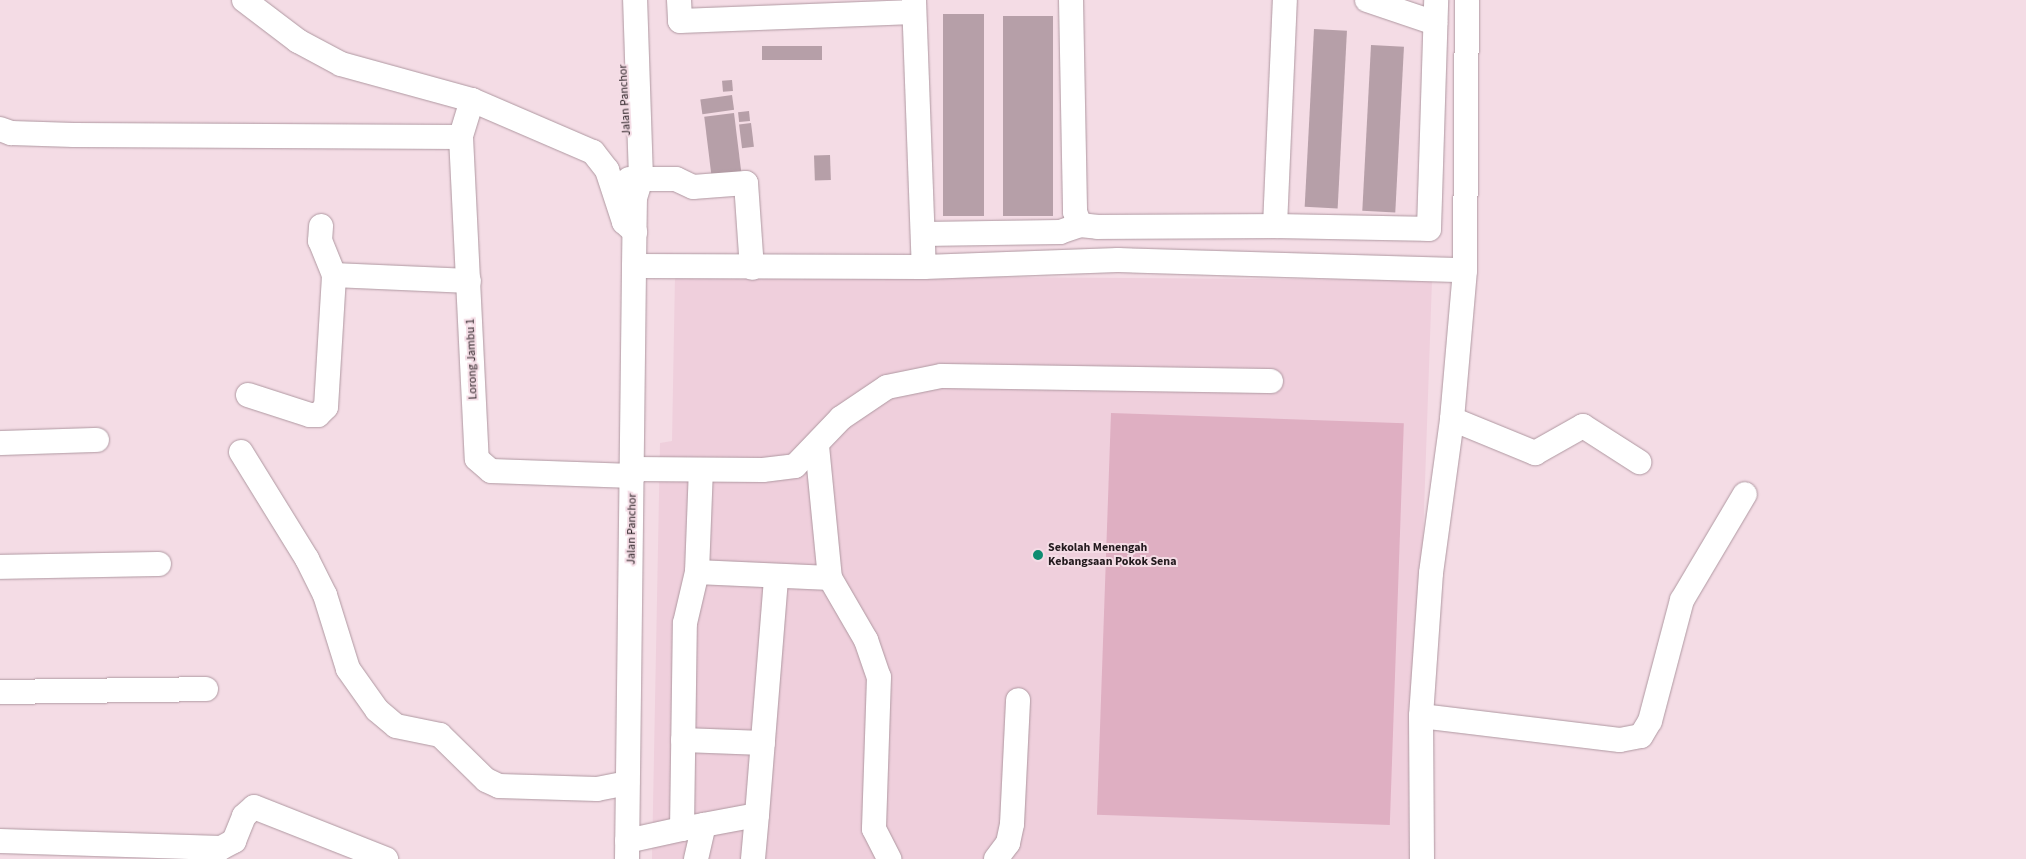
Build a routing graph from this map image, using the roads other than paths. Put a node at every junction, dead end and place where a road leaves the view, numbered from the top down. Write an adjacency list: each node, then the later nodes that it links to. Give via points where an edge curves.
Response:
1 (244, 0): 12 (street, via 298,41 341,64)
2 (620, 0): 15 (street, Jalan Panchor)
3 (635, 0): 15 (street, Jalan Panchor)
4 (679, 0): 10 (street, via 680,21)
5 (1070, 0): 16 (street, via 1075,212)
6 (1285, 0): 18 (street)
7 (1367, 0): 11 (street)
8 (1436, 0): 11 (street)
9 (1467, 0): 24 (street)
10 (914, 6): 20 (street)
11 (1435, 24): 18 (street, via 1429,229)
12 (472, 100): 14 (street, Lorong Jambu 1); 19 (street, via 593,152 607,170 624,222)
13 (0, 129): 14 (street, via 11,133 74,135)
14 (461, 138): 26 (street, Lorong Jambu 1)
15 (635, 185): 19 (street, Jalan Panchor); 23 (street, via 676,179 693,187 746,183)
16 (1080, 225): 18 (street); 20 (street, via 1060,232)
17 (321, 226): 25 (street, via 322,250)
18 (1275, 226)
19 (635, 232): 21 (street, Jalan Panchor)
20 (923, 234): 22 (street)
21 (634, 266): 23 (street); 36 (street, Jalan Panchor)
22 (924, 267): 23 (street); 24 (street, via 1118,260)
23 (752, 268)
24 (1466, 270): 29 (street)
25 (334, 275): 26 (street); 28 (street, via 329,392 322,413 310,415)
26 (469, 281): 36 (street, Lorong Jambu 1, via 475,444 481,467)
27 (1271, 381): 32 (street, via 934,376 887,387 841,418)
28 (248, 395)
29 (1452, 419): 34 (street, via 1535,453 1583,426); 46 (street, via 1431,573)
30 (98, 440): 31 (street)
31 (0, 443)
32 (817, 446): 35 (street, via 795,466 779,470); 42 (street)
33 (241, 452): 49 (street, via 307,559 325,595 348,669 377,710 396,726 440,735 486,780 499,786 597,789)
34 (1638, 462)
35 (701, 470): 36 (street); 40 (street)
36 (633, 472): 49 (street, Jalan Panchor)
37 (1745, 494): 46 (street, via 1682,600 1650,721 1641,736 1620,740)
38 (158, 564): 39 (street)
39 (0, 567)
40 (697, 572): 41 (street); 47 (street, via 685,623)
41 (776, 578): 42 (street); 48 (street)
42 (830, 578): 57 (street, via 875,660 878,695 874,830)
43 (206, 688): 44 (street)
44 (0, 692)
45 (1018, 700): 58 (street, via 1012,824 1008,843)
46 (1421, 716): 59 (street)
47 (683, 740): 48 (street); 51 (street)
48 (763, 743): 50 (street)
49 (627, 783): 53 (street, Jalan Panchor)
50 (757, 815): 51 (street); 56 (street)
51 (693, 827): 53 (street); 55 (street)
52 (0, 841): 54 (street, via 221,848 234,841 244,816 254,806)
53 (627, 850)
54 (386, 859)
55 (696, 859)
56 (754, 859)
57 (889, 859)
58 (996, 859)
59 (1422, 859)

